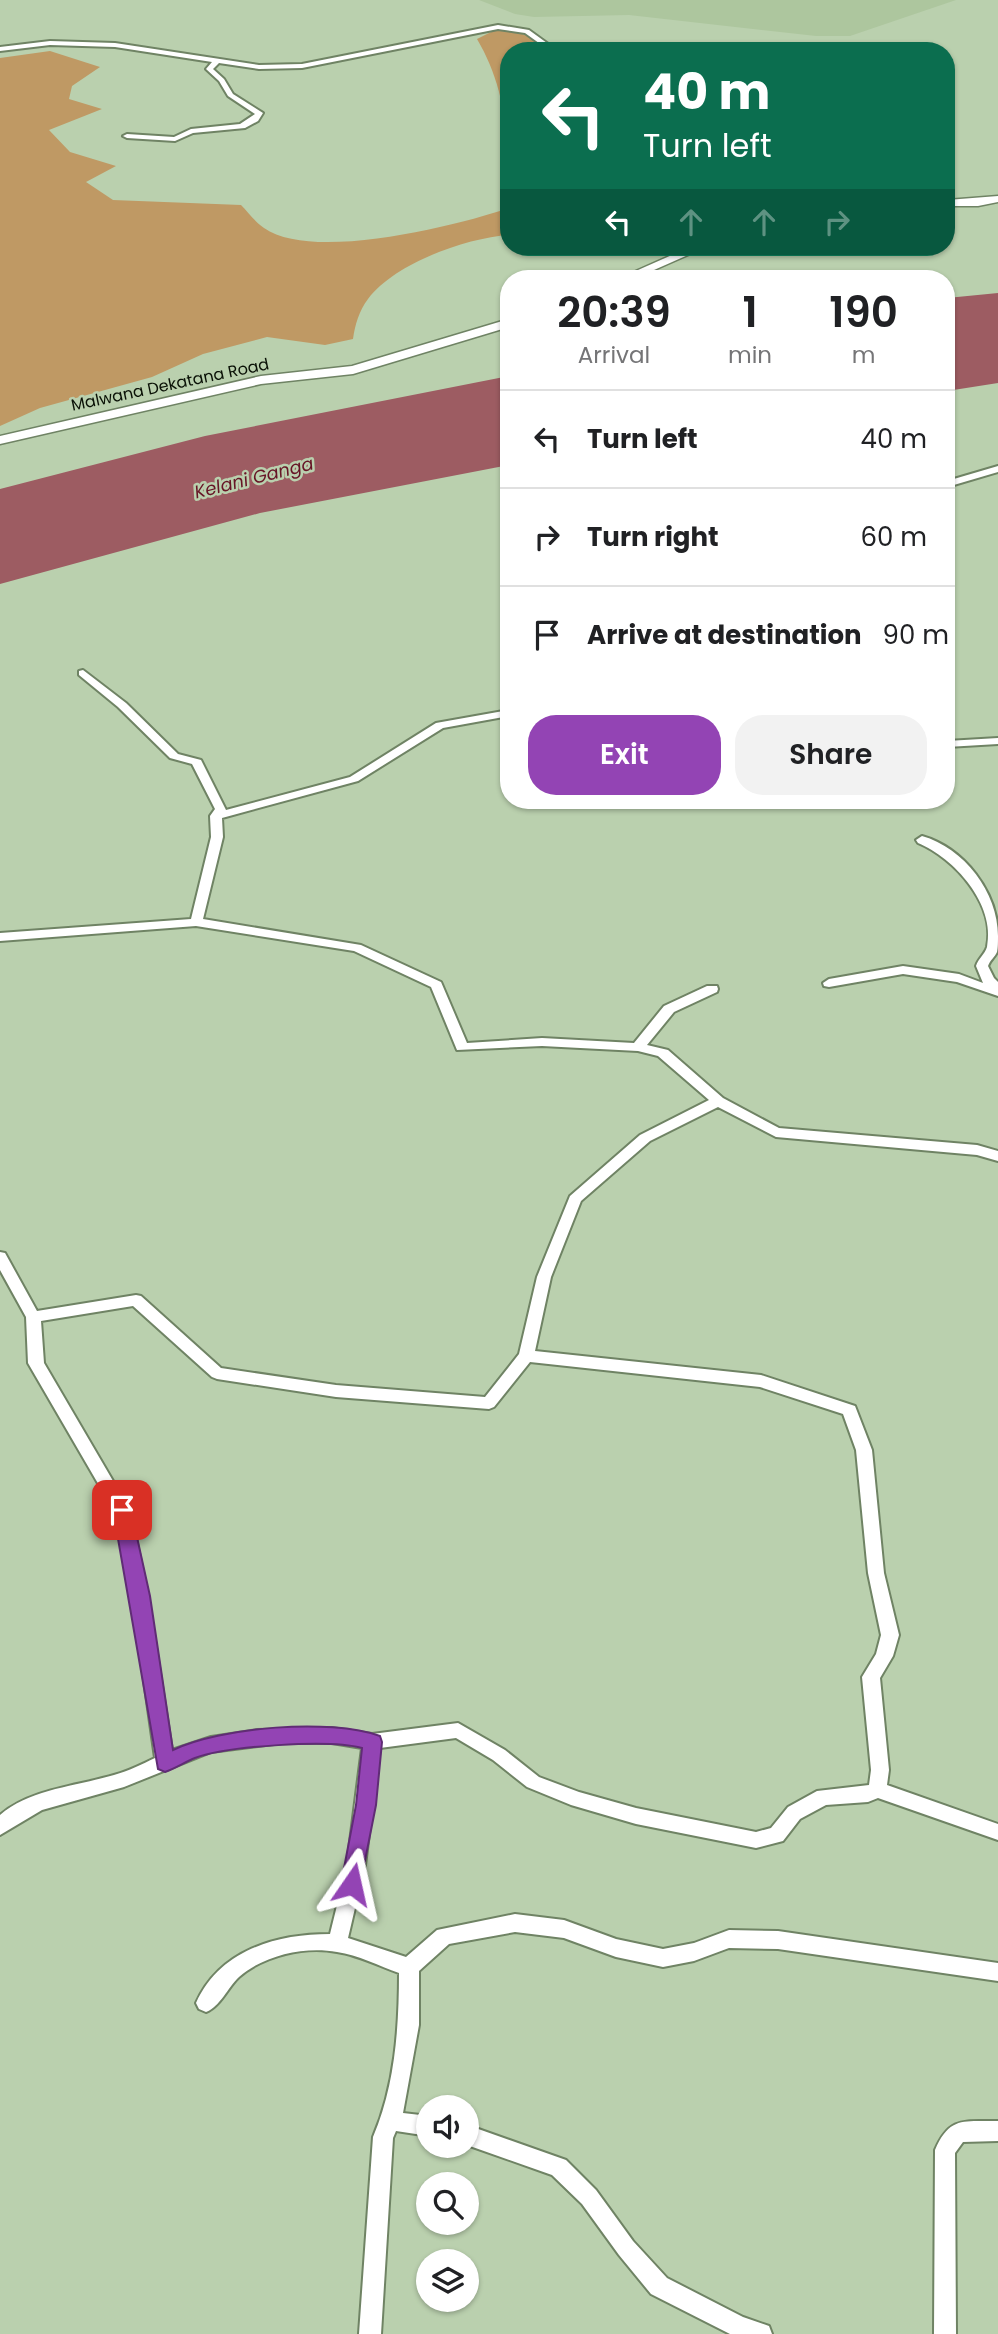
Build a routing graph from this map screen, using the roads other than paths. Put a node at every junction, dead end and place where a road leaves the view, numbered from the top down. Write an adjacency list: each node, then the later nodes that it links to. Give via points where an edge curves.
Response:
1 (542, 42): 3 (street, via 527,31 498,27 302,66 259,67)
2 (0, 49): 3 (street, via 50,43 115,45)
3 (218, 61): 4 (street, via 209,69 230,95 259,113 255,119 242,126 191,131 167,140)
4 (127, 136)
5 (998, 199): 6 (main road)
6 (955, 203)
7 (679, 256): 8 (main road)
8 (645, 270)
9 (500, 326): 10 (main road, Malwana Dekatana Road, via 353,370 261,380)
10 (0, 440)
11 (998, 469): 12 (street)
12 (955, 482)
13 (83, 673): 17 (street, via 174,756 197,762 221,809)
14 (500, 715): 17 (street, via 440,725 354,779)
15 (998, 741): 16 (street)
16 (955, 744)
17 (216, 816): 19 (street, via 217,837)
18 (922, 840): 23 (street, via 935,844 973,873 992,917 993,949 982,966)
19 (195, 922): 20 (street); 24 (street, via 358,948 436,985 462,1047 542,1042)
20 (0, 937)
21 (829, 983): 23 (street, via 903,970 959,978)
22 (712, 989): 24 (street, via 669,1009)
23 (998, 990)
24 (638, 1047): 25 (street, via 663,1054)
25 (719, 1101): 26 (street, via 776,1132 977,1150); 29 (street, via 645,1138 575,1199 544,1277)
26 (998, 1156)
27 (0, 1257): 28 (street)
28 (33, 1317): 29 (street, via 136,1300 217,1373 336,1391 489,1404); 31 (street, via 36,1363 122,1510)
29 (526, 1356): 32 (street, via 761,1381 849,1410 864,1450 876,1573 890,1635 871,1677)
30 (372, 1742): 31 (street, via 345,1735 278,1736 194,1749); 32 (street, via 458,1730 533,1782 577,1799 756,1840 777,1835 794,1814 823,1797); 35 (street, via 356,1865)
31 (165, 1763): 33 (street, via 144,1775 44,1802 6,1819)
32 (878, 1790): 34 (street)
33 (0, 1827)
34 (998, 1832)
35 (337, 1943): 36 (street); 38 (street, via 288,1944 253,1955 231,1969)
36 (409, 1966): 37 (street, via 444,1936 514,1923 564,1929 616,1948 663,1958 729,1939 778,1940); 39 (street, via 405,2060)
37 (998, 1972)
38 (206, 2003)
39 (391, 2121): 40 (street); 43 (street, via 383,2137)
40 (416, 2124)
41 (998, 2131): 45 (street, via 958,2132 945,2150)
42 (479, 2138): 44 (street, via 559,2167 589,2197 659,2286)
43 (370, 2334)
44 (761, 2334)
45 (945, 2334)

